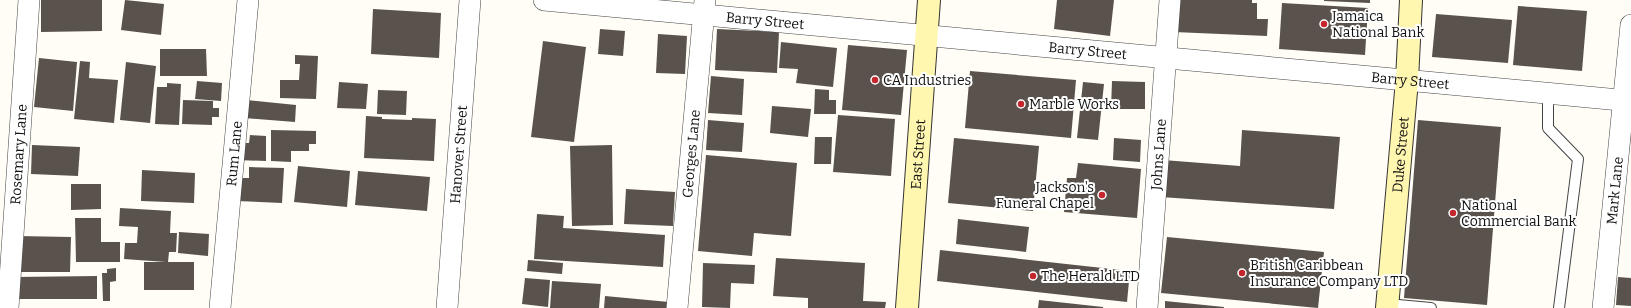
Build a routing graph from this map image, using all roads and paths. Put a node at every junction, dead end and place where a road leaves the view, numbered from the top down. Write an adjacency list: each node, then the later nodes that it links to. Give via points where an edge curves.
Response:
1 (29, 0): 16 (street, Rosemary Lane)
2 (248, 0): 17 (street, Rum Lane)
3 (470, 0): 18 (street, Hanover Street)
4 (544, 0): 8 (street, Barry Street)
5 (929, 0): 10 (main road, East Street)
6 (1170, 0): 11 (street, Johns Lane)
7 (1411, 0): 12 (main road, Duke Street)
8 (704, 7): 10 (street, Barry Street); 19 (street, Georges Lane)
9 (1631, 25): 14 (street, Mark Lane)
10 (926, 35): 11 (street, Barry Street); 20 (main road, East Street)
11 (1167, 58): 12 (street, Barry Street); 21 (street, Johns Lane)
12 (1407, 80): 13 (street, Barry Street); 15 (main road, Duke Street)
13 (1548, 94): 14 (street, Barry Street); 23 (lane, via 1548,128 1578,160)
14 (1627, 101): 24 (street, Mark Lane)
15 (1387, 306): 22 (lane)
16 (8, 308)
17 (220, 308)
18 (447, 308)
19 (677, 308)
20 (907, 308)
21 (1146, 308)
22 (1431, 308)
23 (1559, 308)
24 (1603, 308)

